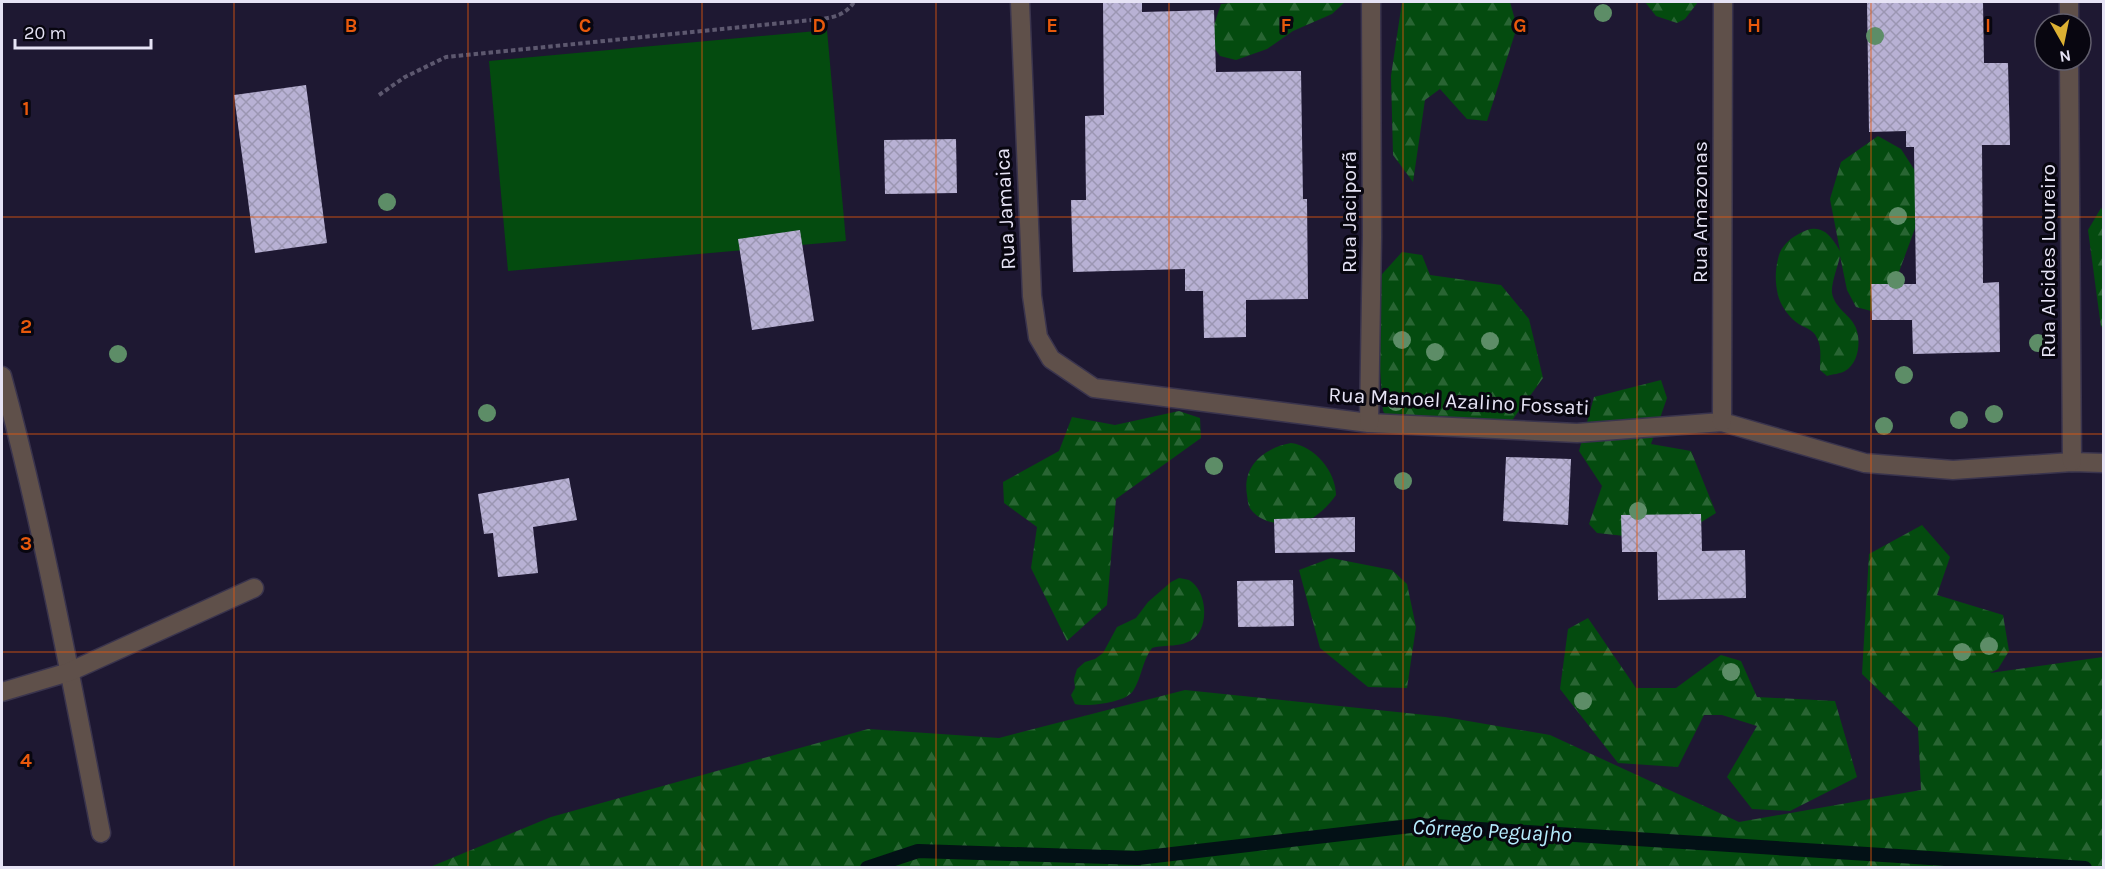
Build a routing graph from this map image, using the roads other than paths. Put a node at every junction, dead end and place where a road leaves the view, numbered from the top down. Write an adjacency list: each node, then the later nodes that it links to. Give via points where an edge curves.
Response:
1 (1020, 2): 6 (street, Rua Jamaica, via 1032,296 1038,337 1051,359)
2 (1371, 2): 8 (street, Rua Jaciporã)
3 (1723, 2): 7 (street, Rua Amazonas)
4 (2069, 72): 9 (street, Rua Alcides Loureiro)
5 (2, 376): 12 (street)
6 (1094, 388): 8 (street, Rua Manoel Azalino Fossati)
7 (1722, 422): 8 (street, Rua Manoel Azalino Fossati, via 1576,433); 9 (street, Rua Manoel Azalino Fossati, via 1865,463 1953,470)
8 (1369, 423)
9 (2072, 462): 10 (street, Rua Manoel Azalino Fossati)
10 (2103, 463)
11 (254, 588): 12 (street)
12 (69, 672): 13 (street); 14 (street)
13 (2, 692)
14 (100, 834)

